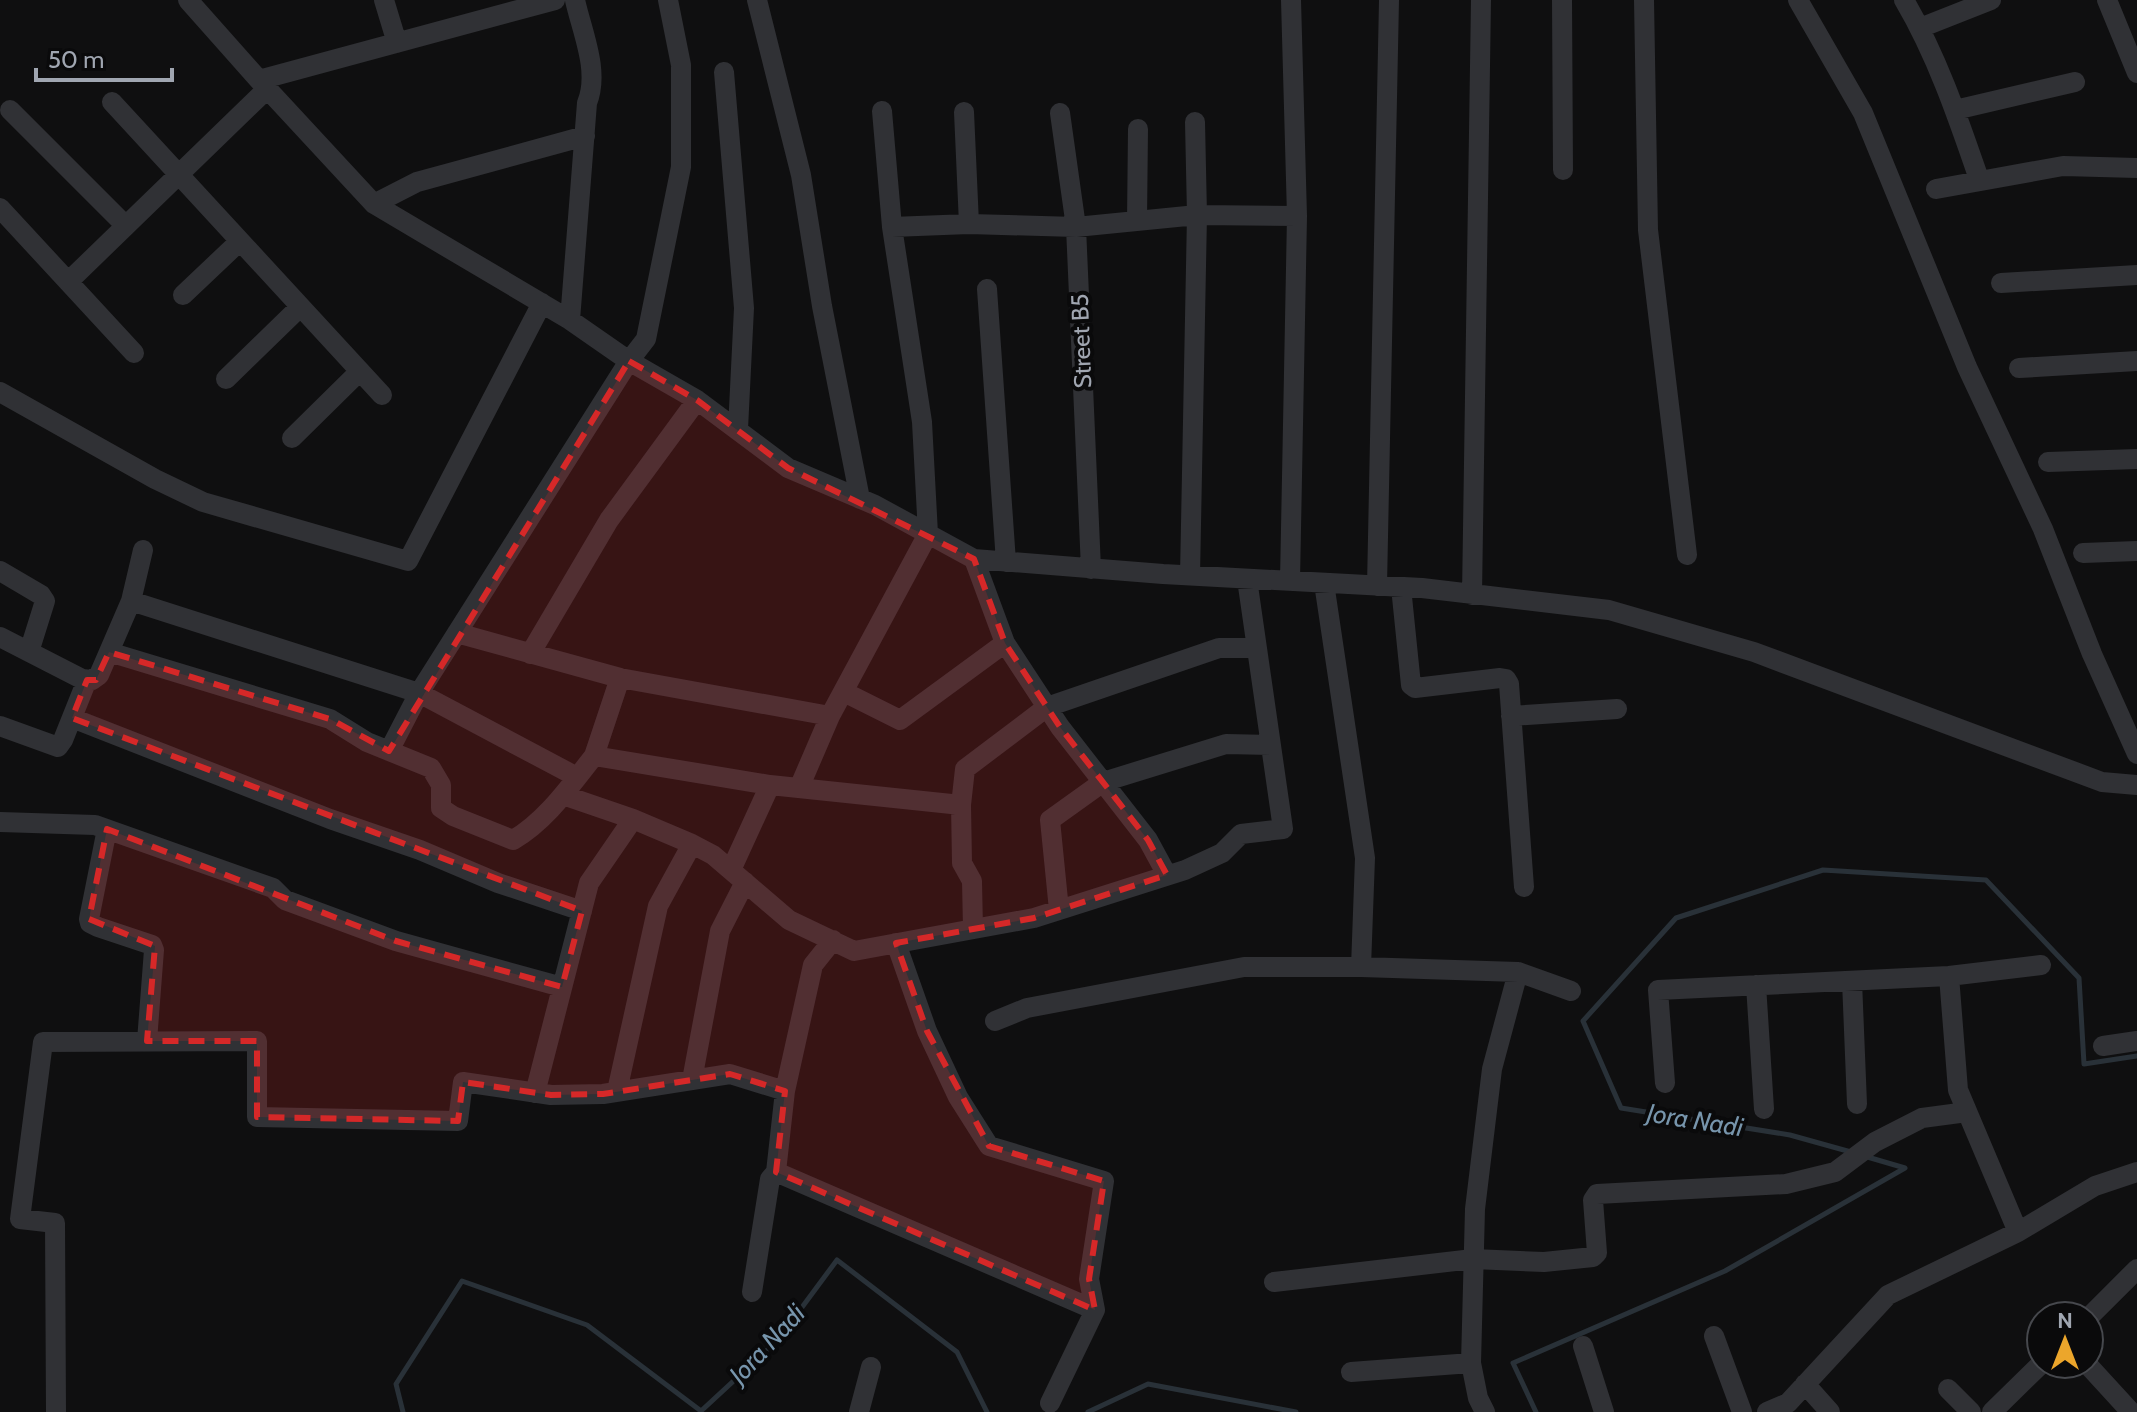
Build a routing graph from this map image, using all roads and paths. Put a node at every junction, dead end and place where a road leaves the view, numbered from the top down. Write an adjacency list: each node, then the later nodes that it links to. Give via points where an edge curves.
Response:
1 (188, 0): 22 (street)
2 (384, 0): 18 (street)
3 (555, 0): 16 (street)
4 (575, 0): 31 (street, via 592,72)
5 (668, 0): 56 (street, via 681,65 681,167 646,339)
6 (757, 0): 68 (street, via 801,175)
7 (1291, 0): 40 (street)
8 (1389, 0): 82 (street)
9 (1481, 0): 84 (street)
10 (1562, 0): 33 (street)
11 (1644, 0): 73 (street, via 1648,230)
12 (1798, 0): 105 (street, via 1863,113 1967,367 2043,529)
13 (1904, 0): 17 (street)
14 (1991, 0): 17 (street)
15 (2107, 0): 20 (street)
16 (483, 9): 18 (street)
17 (1920, 28): 25 (street)
18 (397, 43): 22 (street)
19 (724, 72): 64 (street, via 744,308)
20 (2137, 73)
21 (2075, 82): 25 (street)
22 (263, 85): 34 (street); 37 (street)
23 (112, 102): 34 (street)
24 (10, 110): 43 (street)
25 (1955, 110): 35 (street)
26 (882, 111): 44 (street)
27 (964, 112): 42 (street)
28 (1060, 113): 45 (street, Street B5)
29 (1195, 122): 39 (street)
30 (1138, 129): 41 (street)
31 (585, 136): 37 (street, via 417,182); 54 (street)
32 (2137, 168): 35 (street, via 2063,166)
33 (1563, 170)
34 (179, 175): 43 (street); 46 (street)
35 (1979, 179): 36 (street)
36 (1936, 189)
37 (374, 204): 52 (street)
38 (1, 209): 48 (street)
39 (1197, 215): 40 (street); 41 (street); 78 (street)
40 (1297, 216): 80 (street)
41 (1137, 221): 45 (street)
42 (969, 224): 44 (street); 45 (street)
43 (126, 226): 48 (street)
44 (892, 227): 69 (street, via 922,422)
45 (1076, 227): 76 (street, Street B5)
46 (240, 241): 51 (street); 53 (street)
47 (2137, 275): 49 (street)
48 (69, 281): 55 (street)
49 (2001, 283)
50 (987, 289): 75 (street)
51 (183, 295)
52 (542, 303): 54 (street); 61 (street, via 408,561 203,502)
53 (300, 307): 59 (street); 60 (street)
54 (570, 320): 56 (street)
55 (134, 353)
56 (629, 361): 63 (street); 86 (street)
57 (2137, 361): 58 (street)
58 (2019, 368)
59 (360, 371): 62 (street); 65 (street)
60 (226, 379)
61 (0, 392)
62 (382, 395)
63 (697, 400): 64 (street); 92 (street, via 609,520)
64 (738, 429): 68 (street, via 788,468)
65 (292, 438)
66 (2137, 459): 67 (street)
67 (2048, 462)
68 (860, 499): 69 (street)
69 (928, 534): 74 (street); 95 (street)
70 (143, 550): 85 (street)
71 (2137, 551): 72 (street)
72 (2083, 553)
73 (1687, 555)
74 (974, 559): 75 (street); 88 (street)
75 (1006, 562): 76 (street)
76 (1091, 569): 78 (street)
77 (0, 571): 90 (street, via 45,601)
78 (1190, 576): 79 (street)
79 (1247, 579): 80 (street); 89 (street)
80 (1290, 581): 81 (street)
81 (1324, 583): 82 (street); 127 (street, via 1365,858)
82 (1377, 586): 83 (street)
83 (1401, 587): 84 (street); 100 (street, via 1411,685 1506,679)
84 (1472, 595): 110 (street, via 1609,610 1754,652 2102,782)
85 (131, 601): 91 (street); 96 (street)
86 (457, 633): 92 (street); 96 (street)
87 (0, 637): 90 (street)
88 (1005, 643): 95 (street, via 900,720); 97 (street)
89 (1257, 648): 97 (street, via 1219,648); 103 (street)
90 (29, 652): 94 (street)
91 (109, 652): 94 (street, via 99,675); 104 (street, via 330,719)
92 (530, 654): 93 (street)
93 (620, 678): 99 (street); 106 (street)
94 (87, 680): 101 (street)
95 (844, 692): 99 (street)
96 (419, 693): 104 (street); 107 (street)
97 (1047, 707): 108 (street); 113 (street, via 965,769)
98 (1617, 709): 100 (street)
99 (830, 716): 111 (street)
100 (1511, 716): 120 (street)
101 (72, 718): 102 (street, via 58,747); 122 (street)
102 (0, 726)
103 (1271, 745): 108 (street, via 1226,744); 118 (street, via 1283,829 1241,834 1222,853)
104 (389, 751): 112 (street, via 431,768 441,785 441,808 513,840)
105 (2137, 754)
106 (594, 756): 107 (street); 109 (street)
107 (577, 777): 112 (street)
108 (1103, 782): 118 (street, via 1148,840); 121 (street, via 1050,820)
109 (770, 785): 111 (street); 119 (street)
110 (2137, 785)
111 (799, 788): 113 (street)
112 (563, 795): 114 (street)
113 (961, 805): 123 (street, via 962,863 972,881)
114 (633, 819): 117 (street); 122 (street, via 589,883)
115 (0, 822): 116 (street)
116 (107, 829): 132 (street, via 273,888 285,900 396,941); 135 (street, via 89,919 152,945)
117 (692, 844): 119 (street); 140 (street, via 658,906)
118 (1167, 875): 121 (street)
119 (738, 876): 124 (street, via 789,920); 138 (street, via 720,931)
120 (1524, 887)
121 (1059, 910): 123 (street)
122 (582, 911): 132 (street)
123 (973, 929): 125 (street)
124 (833, 940): 125 (street, via 854,951); 141 (street, via 813,965)
125 (896, 943): 154 (street, via 927,1031 958,1097 989,1146 1104,1181 1089,1279)
126 (2041, 965): 129 (street)
127 (1361, 967): 128 (street); 134 (street, via 1244,967 1027,1008)
128 (1518, 972): 133 (street); 149 (street, via 1492,1069)
129 (1949, 976): 130 (street); 145 (street, via 1958,1090)
130 (1852, 981): 131 (street); 143 (street)
131 (1756, 985): 139 (street, via 1658,990); 144 (street)
132 (562, 987): 142 (street)
133 (1571, 991)
134 (995, 1021)
135 (147, 1041): 142 (street, via 257,1041 257,1117 458,1121 463,1082); 165 (street, via 43,1042 20,1219 55,1223)
136 (2137, 1041): 137 (street)
137 (2103, 1046)
138 (692, 1080): 140 (street); 141 (street, via 730,1074)
139 (1665, 1083)
140 (617, 1091): 142 (street)
141 (785, 1091): 146 (street)
142 (535, 1093)
143 (1857, 1104)
144 (1764, 1109)
145 (1967, 1112): 148 (street); 149 (street, via 1922,1118 1875,1142 1835,1172 1786,1184 1597,1194 1593,1257 1544,1262)
146 (776, 1172): 152 (street, via 770,1179); 154 (street)
147 (2137, 1172): 148 (street, via 2095,1186)
148 (2018, 1232): 162 (street, via 1888,1295)
149 (1473, 1259): 151 (street); 157 (street)
150 (2137, 1269): 153 (street)
151 (1274, 1282)
152 (752, 1292)
153 (2105, 1301)
154 (1095, 1310): 164 (street)
155 (1714, 1336): 169 (street)
156 (1583, 1346): 168 (street)
157 (1471, 1363): 159 (street); 167 (street)
158 (871, 1367): 166 (street)
159 (1351, 1372)
160 (2025, 1380): 173 (street)
161 (2102, 1380): 174 (street)
162 (1805, 1384): 170 (street, via 1788,1403); 171 (street)
163 (1948, 1389): 172 (street)
164 (1050, 1403)
165 (56, 1412)
166 (859, 1412)
167 (1485, 1412)
168 (1604, 1412)
169 (1742, 1412)
170 (1767, 1412)
171 (1830, 1412)
172 (1971, 1412)
173 (1992, 1412)
174 (2131, 1412)

